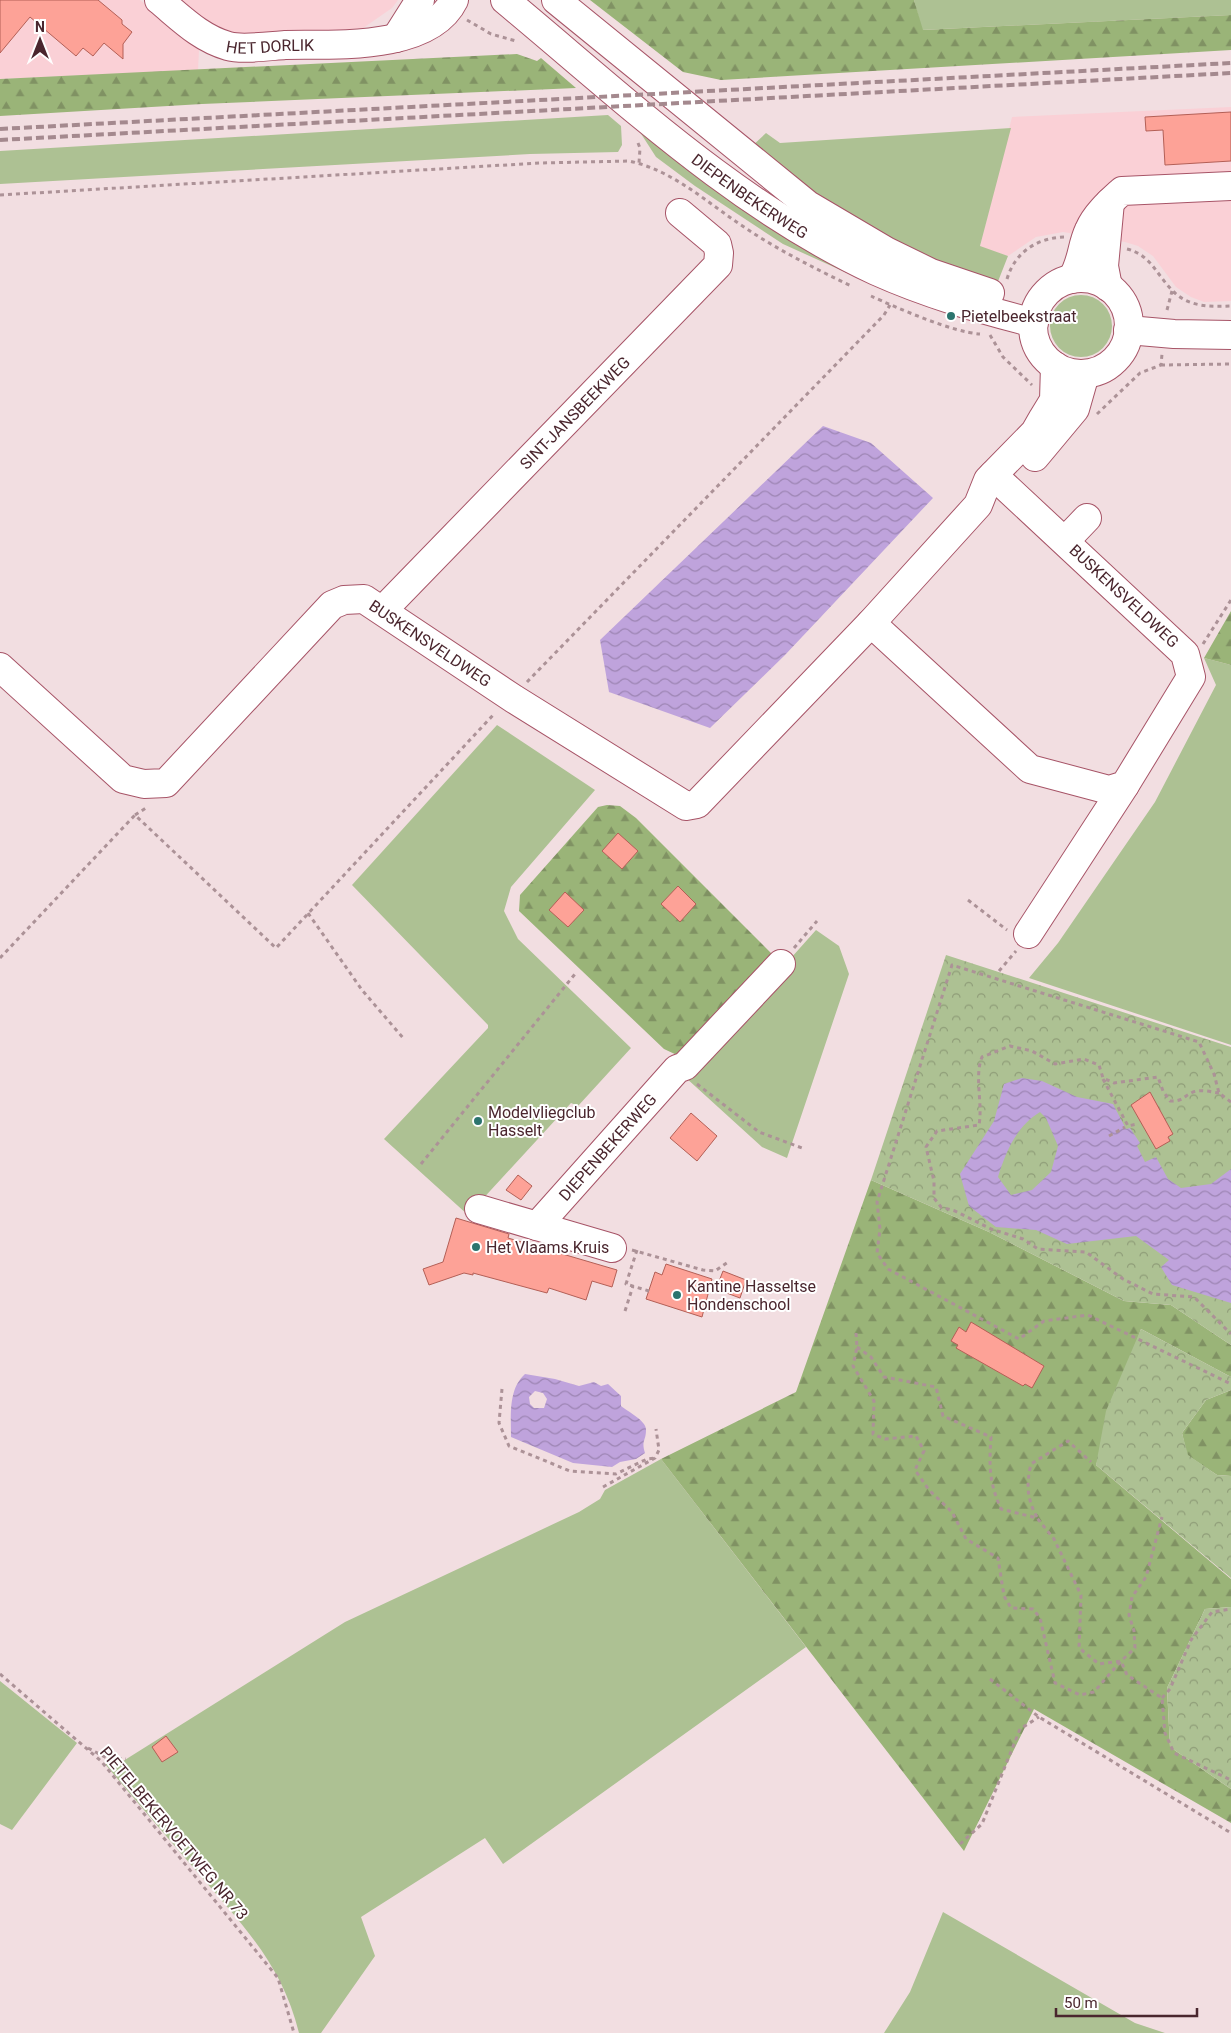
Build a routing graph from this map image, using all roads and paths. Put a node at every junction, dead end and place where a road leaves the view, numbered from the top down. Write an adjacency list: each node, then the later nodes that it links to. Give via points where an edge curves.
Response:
1 (159, 0): 6 (street, HET DORLIK, via 204,37 230,47 371,42)
2 (420, 0): 6 (street)
3 (454, 0): 6 (street, HET DORLIK, via 441,17 423,29)
4 (505, 0): 18 (street, DIEPENBEKERWEG, via 679,145 775,215 822,243 877,271 948,299)
5 (556, 0): 18 (street, DIEPENBEKERWEG, via 816,210 864,240 932,273 1002,297)
6 (396, 38)
7 (1231, 186): 9 (street, via 1122,191)
8 (0, 195): 13 (path, via 539,163 629,161 676,179 792,258)
9 (1110, 202): 11 (street, via 1088,232 1082,259); 12 (street, via 1104,266)
10 (680, 213): 30 (street, SINT-JANSBEEKWEG, via 717,244 718,265)
11 (1072, 279): 12 (street, via 1091,279); 18 (street, via 1047,292)
12 (1108, 287): 19 (street, via 1124,307)
13 (855, 288)
14 (864, 292): 16 (path)
15 (1168, 302): 17 (path, via 1172,291 1196,305)
16 (890, 305): 20 (path, via 969,332); 34 (path, via 884,315)
17 (1231, 306)
18 (1036, 314): 24 (street, via 1036,343 1041,353)
19 (1128, 330): 21 (street); 25 (street, via 1125,344 1113,361)
20 (988, 332)
21 (1231, 335)
22 (1231, 364): 23 (path)
23 (1162, 365)
24 (1055, 366): 25 (street, via 1074,375); 26 (street, BUSKENSVELDWEG, via 1054,400)
25 (1085, 374): 26 (street, BUSKENSVELDWEG, via 1075,409 1049,442)
26 (1000, 481): 28 (street, BUSKENSVELDWEG); 31 (street, BUSKENSVELDWEG, via 988,480 978,505)
27 (1087, 518): 28 (street)
28 (1065, 541): 32 (street, BUSKENSVELDWEG, via 1186,654)
29 (1231, 600): 32 (path)
30 (383, 610): 33 (street, BUSKENSVELDWEG, via 364,599 344,600 332,605 166,783 144,784 122,779); 34 (street, BUSKENSVELDWEG)
31 (871, 622): 34 (street, BUSKENSVELDWEG, via 697,804 686,806); 36 (street, via 1030,769 1109,790)
32 (1189, 666): 36 (street, BUSKENSVELDWEG, via 1191,677)
33 (0, 667)
34 (505, 705): 35 (path); 40 (path)
35 (488, 706)
36 (1125, 785): 42 (street, BUSKENSVELDWEG)
37 (154, 807): 38 (path)
38 (135, 815): 40 (path, via 276,948); 43 (path)
39 (968, 900): 42 (path)
40 (308, 913): 46 (path, via 362,990)
41 (816, 921): 44 (path)
42 (1022, 935)
43 (0, 958)
44 (781, 964): 47 (street, DIEPENBEKERWEG)
45 (575, 974): 55 (path)
46 (404, 1039)
47 (681, 1068): 54 (path, via 759,1132); 57 (street, DIEPENBEKERWEG)
48 (1103, 1078): 49 (path, via 1114,1083 1158,1077 1170,1101 1180,1102 1202,1090); 51 (path, via 1128,1126); 64 (path, via 1099,1065 1084,1058 1054,1064 1032,1051 1010,1046 982,1057 978,1067 982,1110 979,1125 937,1131 926,1147 934,1181 934,1198 941,1207 1023,1239 1038,1249 1086,1252 1123,1279 1153,1294 1194,1297)
49 (1219, 1093): 50 (path); 66 (path, via 1199,1042 952,965 877,1202 880,1229 877,1252 888,1269 1019,1339 1044,1321 1088,1315)
50 (1231, 1102)
51 (1137, 1124)
52 (1125, 1127): 53 (path)
53 (1109, 1136)
54 (802, 1148)
55 (421, 1164)
56 (479, 1209): 57 (street)
57 (537, 1226): 58 (street)
58 (625, 1249): 59 (path, via 703,1270 715,1271); 60 (path, via 626,1284)
59 (728, 1262)
60 (633, 1286): 61 (path); 62 (path)
61 (648, 1291)
62 (625, 1311)
63 (856, 1333): 65 (path)
64 (1231, 1334)
65 (857, 1347): 73 (path, via 872,1357 884,1377 936,1387 943,1416 991,1436 991,1488 1001,1509); 75 (path, via 853,1366 874,1402 873,1434 885,1439 916,1436 924,1451 915,1470 929,1490 952,1512 966,1539 998,1558 1004,1596 1011,1608 1033,1609 1040,1618 1055,1683 1080,1696 1094,1692)
66 (1231, 1384)
67 (502, 1389): 69 (path, via 499,1423 509,1446 570,1471 616,1474)
68 (656, 1429): 69 (path, via 659,1450)
69 (655, 1458): 71 (path)
70 (1091, 1462): 73 (path, via 1068,1441 1031,1464 1026,1483 1029,1503)
71 (603, 1487)
72 (1162, 1517): 75 (path, via 1146,1577 1132,1597 1129,1615 1134,1631 1134,1648)
73 (1037, 1518): 75 (path, via 1054,1539 1081,1596 1079,1648 1099,1664)
74 (1231, 1609): 78 (path, via 1212,1612 1191,1640 1170,1689)
75 (1121, 1661): 78 (path, via 1127,1675)
76 (0, 1674): 80 (path, PIETELBEKERVOETWEG NR 73)
77 (990, 1678): 79 (path)
78 (1162, 1698): 82 (path, via 1165,1733 1174,1753)
79 (1039, 1717): 83 (path); 84 (path, via 1020,1729 982,1824)
80 (88, 1748): 81 (path, via 107,1758); 85 (path, PIETELBEKERVOETWEG NR 73, via 278,1978)
81 (126, 1759)
82 (1231, 1780)
83 (1231, 1833)
84 (960, 1844)
85 (294, 2033)

